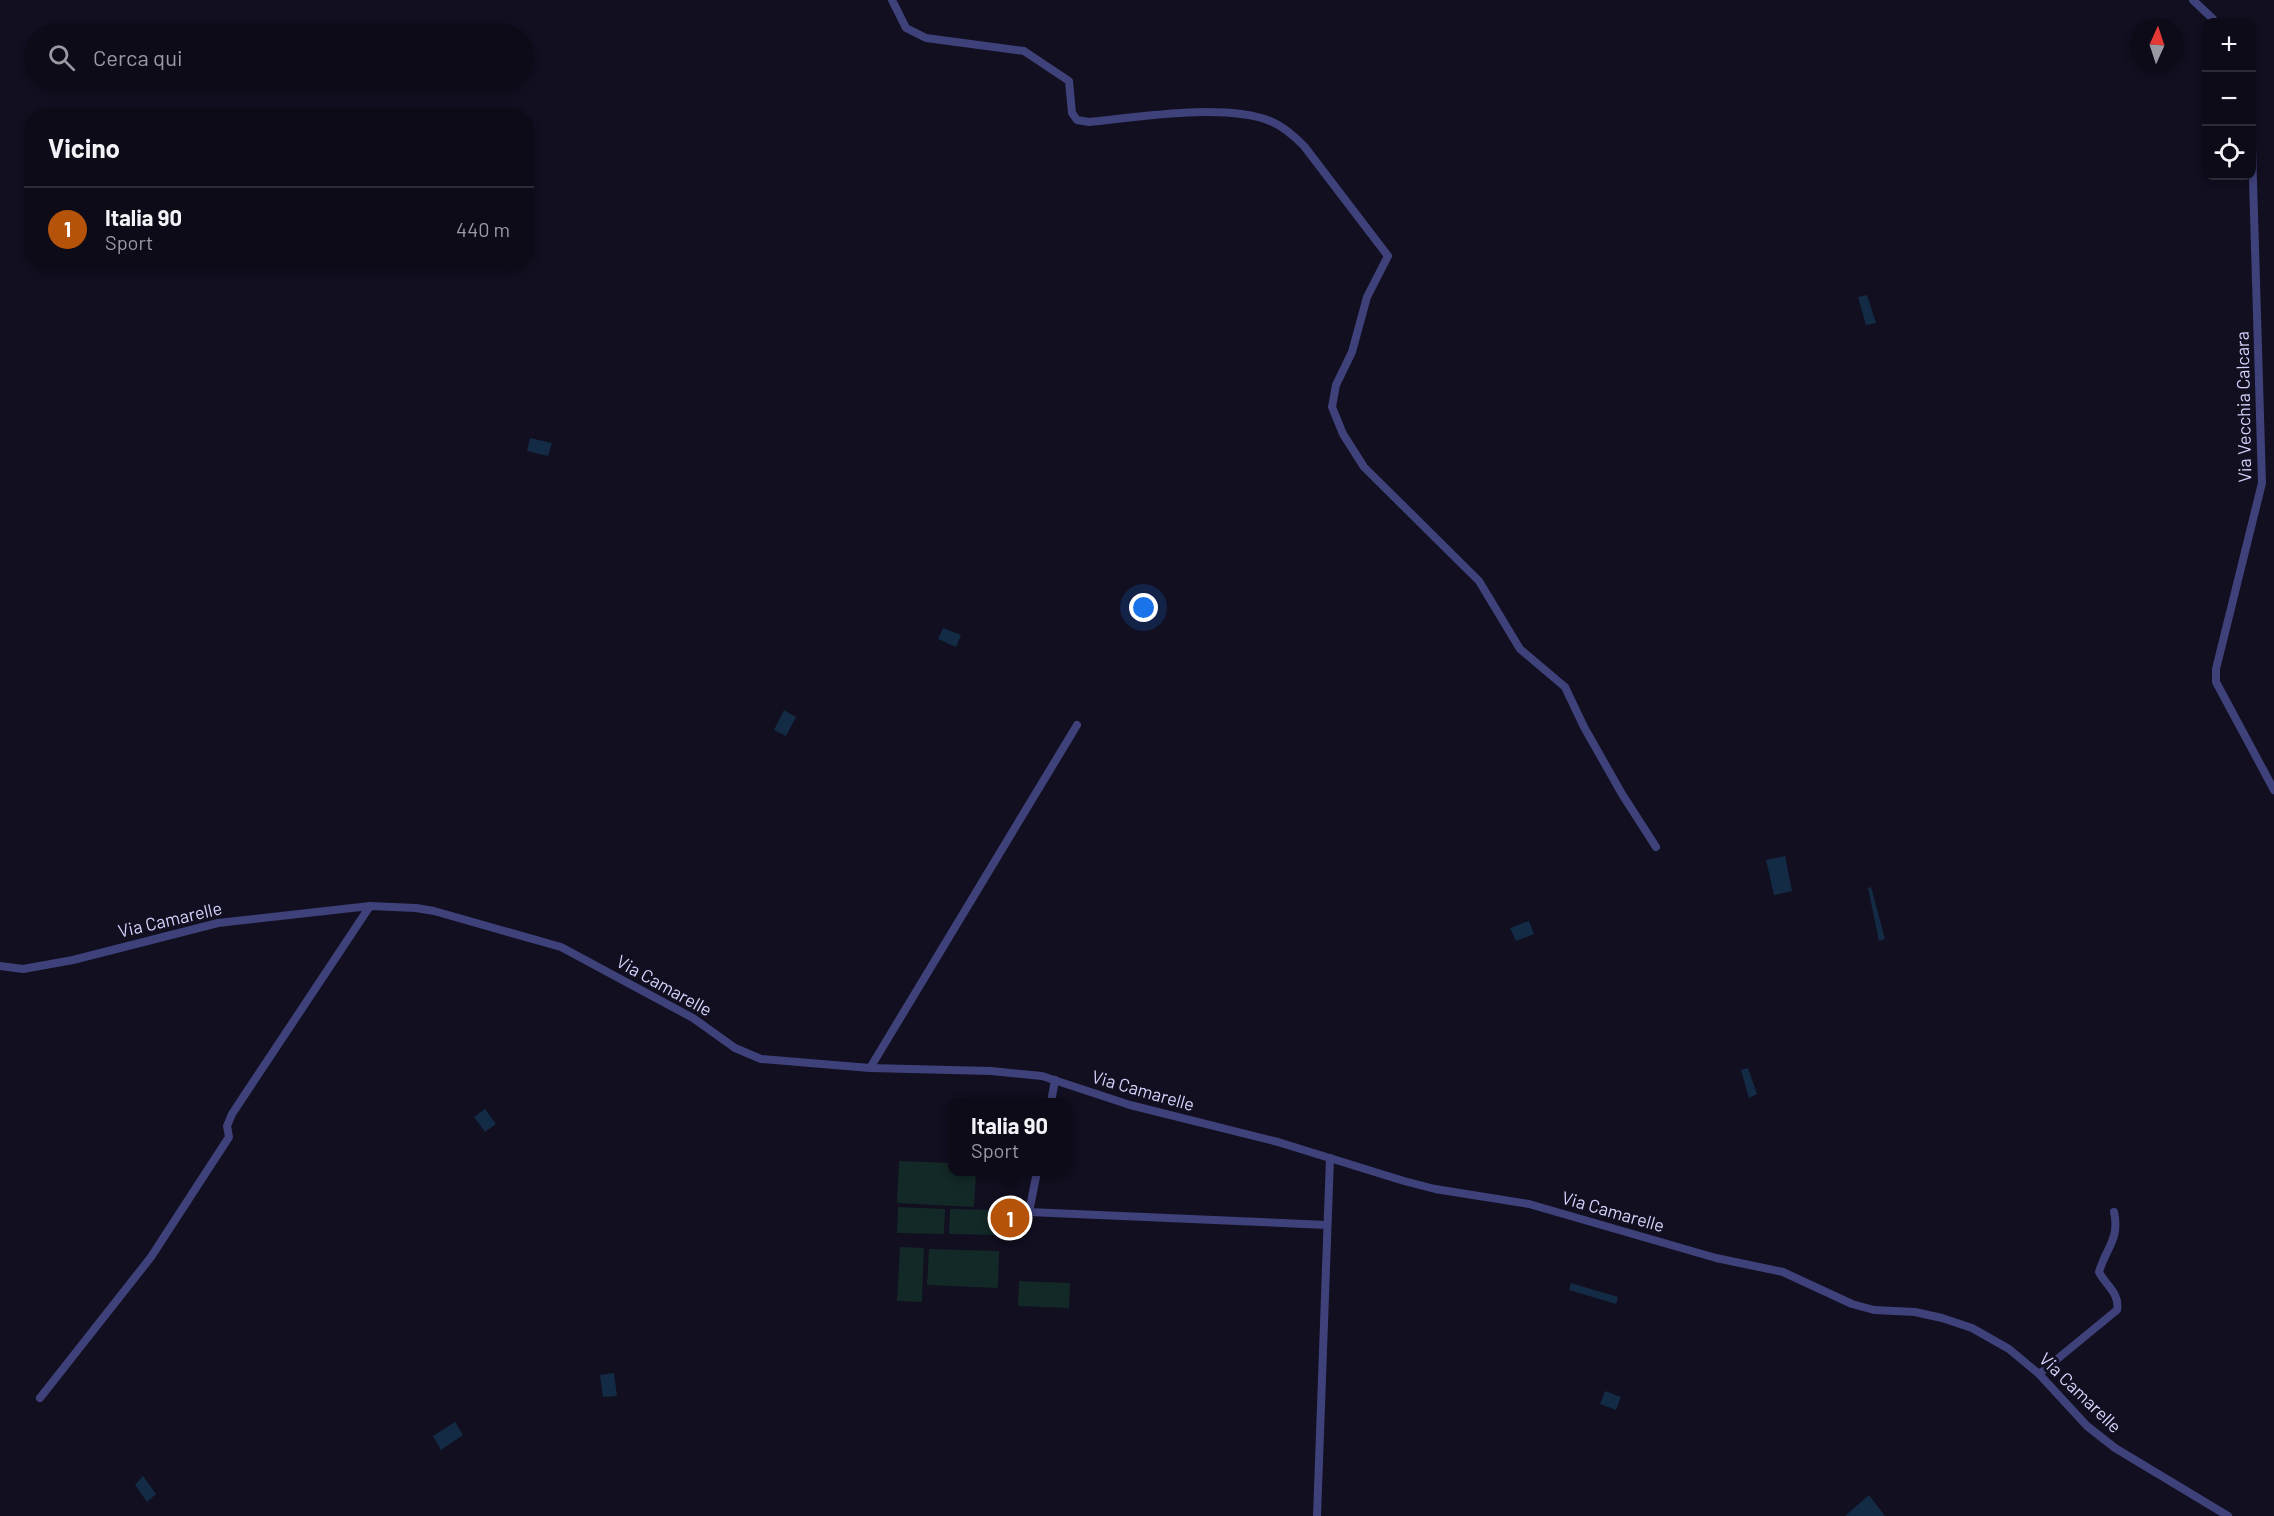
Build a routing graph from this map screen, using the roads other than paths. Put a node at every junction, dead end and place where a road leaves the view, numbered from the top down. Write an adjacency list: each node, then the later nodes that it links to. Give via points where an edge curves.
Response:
1 (892, 0): 7 (street, via 906,28 926,38 1024,51 1046,65 1069,81 1072,113 1077,120 1186,113 1247,114 1272,121 1304,146 1388,256 1367,297 1352,352 1336,385 1332,407 1343,434 1364,467 1479,581 1520,649 1565,687 1622,794)
2 (2193, 0): 3 (street)
3 (2212, 18)
4 (2254, 180): 6 (street, Via Vecchia Calcara, via 2262,483 2216,682)
5 (1077, 725): 10 (street)
6 (2274, 790)
7 (1656, 847)
8 (370, 906): 9 (street, Via Camarelle, via 218,923 73,960 23,969); 10 (street, Via Camarelle, via 434,911 561,947 693,1018 735,1048 761,1059); 18 (street, via 232,1114 227,1126 229,1137 151,1257)
9 (0, 966)
10 (870, 1068): 11 (street, Via Camarelle, via 1027,1072)
11 (1055, 1080): 12 (street); 13 (street, Via Camarelle, via 1130,1105)
12 (1052, 1098)
13 (1330, 1158): 16 (street); 17 (street, Via Camarelle, via 1435,1189 1529,1204 1716,1258 1783,1272 1874,1310 1942,1318 1972,1328 2008,1349)
14 (1036, 1176): 16 (street, via 1029,1212)
15 (2114, 1212): 17 (street, via 2115,1236 2099,1272 2115,1292 2117,1310)
16 (1327, 1226): 19 (street)
17 (2039, 1374): 20 (street, Via Camarelle, via 2087,1426 2115,1448)
18 (40, 1398)
19 (1317, 1516)
20 (2228, 1516)

